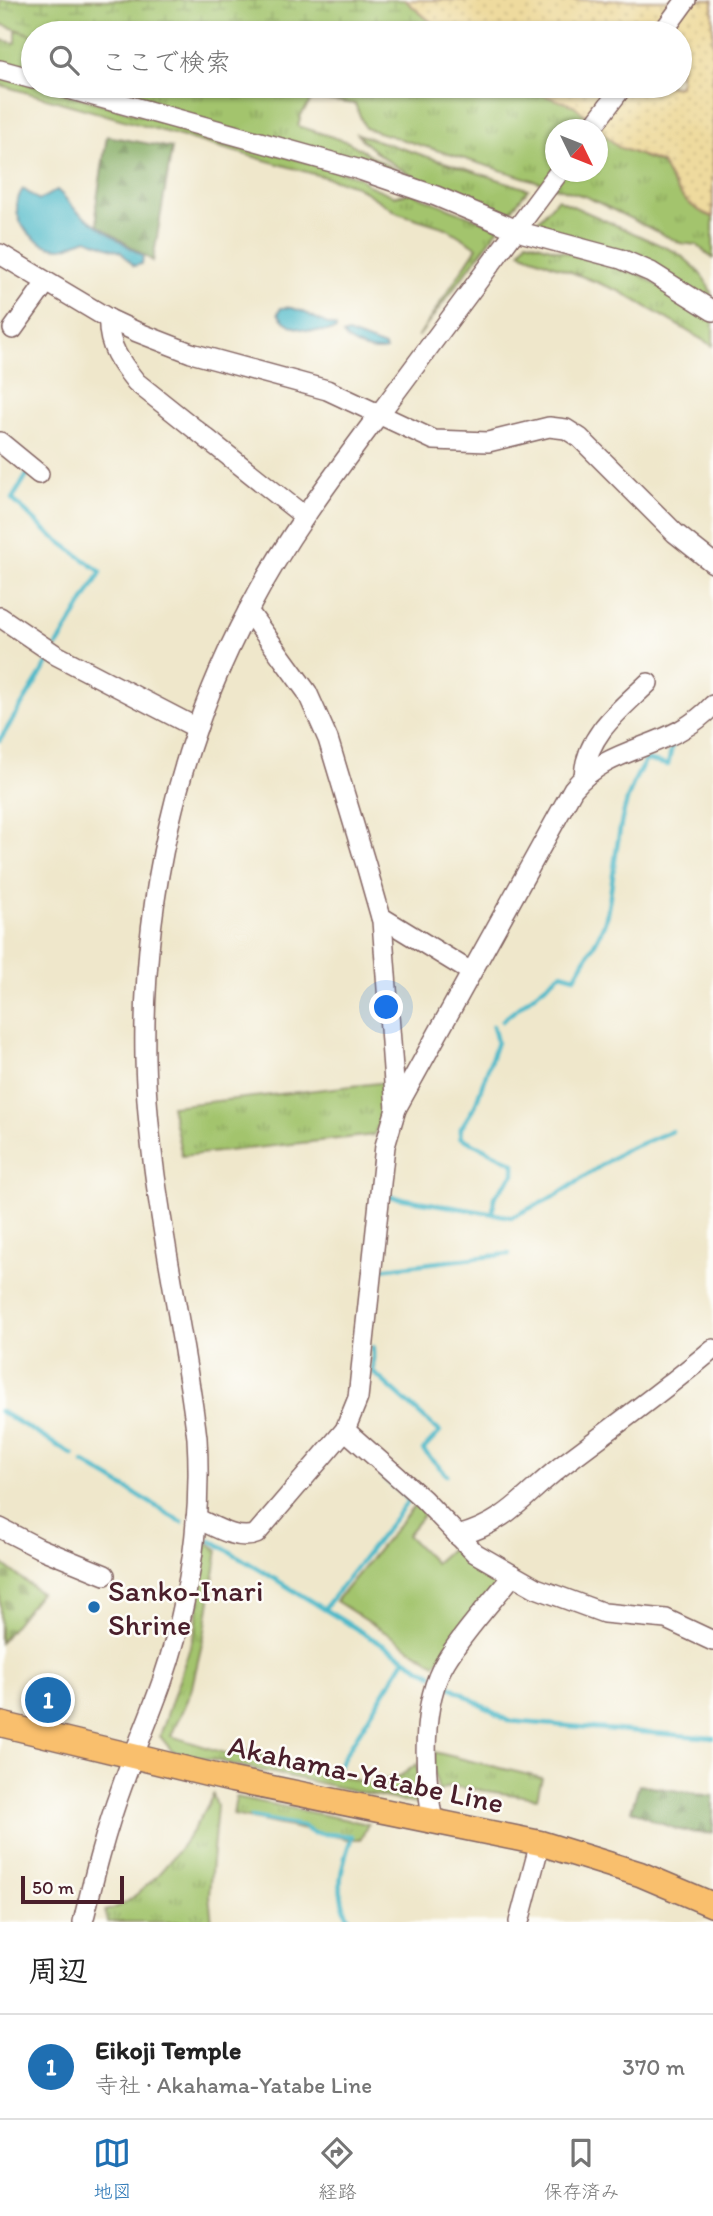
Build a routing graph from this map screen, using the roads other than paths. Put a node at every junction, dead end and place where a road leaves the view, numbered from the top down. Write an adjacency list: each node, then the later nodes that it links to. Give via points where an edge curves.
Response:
1 (686, 0): 2 (street)
2 (671, 21)
3 (0, 70): 4 (street)
4 (21, 76)
5 (101, 98): 9 (street, via 357,169)
6 (614, 98): 7 (street)
7 (598, 119)
8 (552, 182): 9 (street)
9 (520, 224): 12 (street, via 651,272); 15 (street)
10 (0, 254): 11 (street)
11 (46, 283): 13 (street); 14 (street)
12 (713, 310)
13 (109, 320): 15 (street, via 191,353 327,390); 18 (street, via 111,342 136,382)
14 (13, 329)
15 (380, 413): 18 (street); 19 (street, via 419,435 448,443 488,442 548,427 566,429)
16 (0, 442): 17 (street)
17 (39, 474)
18 (304, 516): 20 (street)
19 (713, 563)
20 (248, 611): 24 (street); 26 (street, via 307,692 328,740)
21 (0, 617): 24 (street, via 56,655)
22 (648, 683): 25 (street, via 603,727 585,758)
23 (713, 705): 25 (street, via 684,731 611,759)
24 (198, 726): 31 (street, via 164,847 154,903 145,1059 151,1144 197,1438)
25 (584, 776): 27 (street)
26 (381, 917): 27 (street); 28 (street)
27 (471, 972): 28 (street)
28 (396, 1109): 30 (street, via 385,1146 358,1398)
29 (713, 1349): 33 (street, via 501,1518)
30 (345, 1430): 31 (street, via 256,1534 249,1538 230,1533); 33 (street)
31 (196, 1518): 38 (street, via 180,1621 163,1681)
32 (0, 1528): 34 (street)
33 (458, 1536): 35 (street, via 475,1553)
34 (105, 1575)
35 (513, 1575): 36 (street, via 604,1613 666,1619); 39 (street, via 435,1682 425,1779)
36 (713, 1641)
37 (0, 1724): 38 (main road, Akahama-Yatabe Line)
38 (133, 1757): 39 (main road, Akahama-Yatabe Line); 42 (street)
39 (433, 1821): 40 (main road, Akahama-Yatabe Line)
40 (540, 1843): 41 (main road, Akahama-Yatabe Line, via 640,1874); 43 (street)
41 (713, 1905)
42 (83, 1922)
43 (519, 1922)

